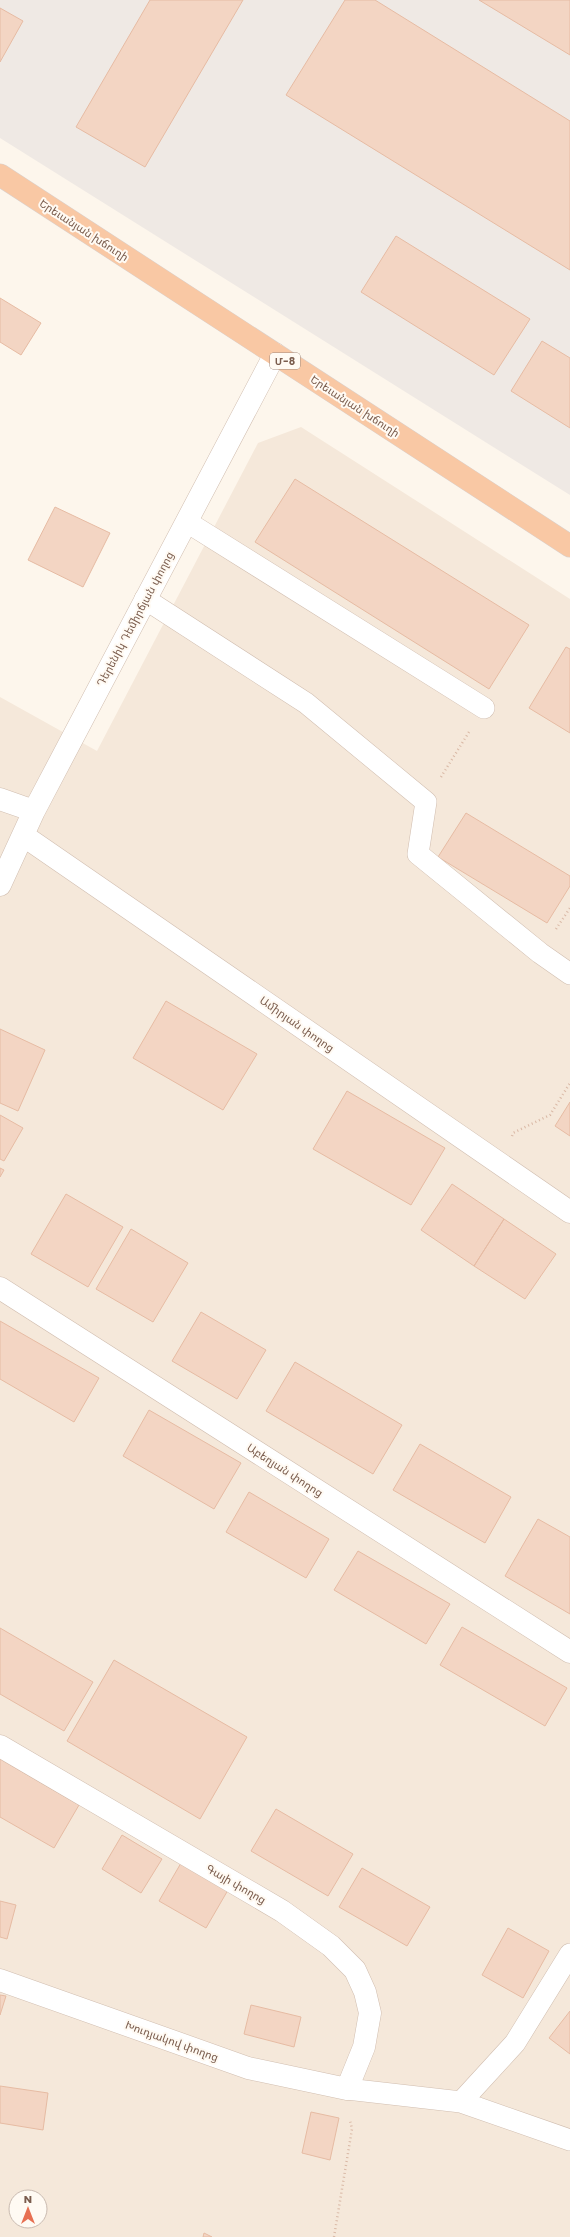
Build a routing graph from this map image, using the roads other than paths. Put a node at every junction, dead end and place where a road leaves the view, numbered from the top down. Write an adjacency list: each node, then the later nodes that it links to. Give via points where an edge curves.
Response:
1 (0, 175): 2 (highway, Երեւանյան խճուղի / Մ-8)
2 (275, 354): 3 (street, Դերենիկ Դեմիրճյան փողոց); 4 (highway, Երեւանյան խճուղի / Մ-8)
3 (187, 522): 5 (street, Դերենիկ Դեմիրճյան փողոց); 6 (lane)
4 (570, 546)
5 (145, 599): 8 (street, Դերենիկ Դեմիրճյան փողոց); 11 (lane, via 306,702 426,802 418,854 540,953)
6 (484, 708)
7 (0, 799): 8 (street)
8 (34, 811): 9 (street, Դերենիկ Դեմիրճյան փողոց)
9 (24, 836): 10 (street, Դերենիկ Դեմիրճյան փողոց); 12 (street, Ամիրյան փողոց)
10 (0, 885)
11 (570, 974)
12 (570, 1212)
13 (0, 1288): 14 (street, Աբեղյան փողոց)
14 (570, 1652)
15 (0, 1746): 18 (street, Գայի փողոց, via 282,1911 331,1946 355,1970 365,1992 370,2013 364,2047)
16 (570, 1954): 19 (lane, via 515,2043)
17 (0, 1980): 18 (street, Խուդյակով փողոց, via 248,2068)
18 (347, 2089): 19 (lane)
19 (461, 2102): 20 (lane)
20 (570, 2140)

